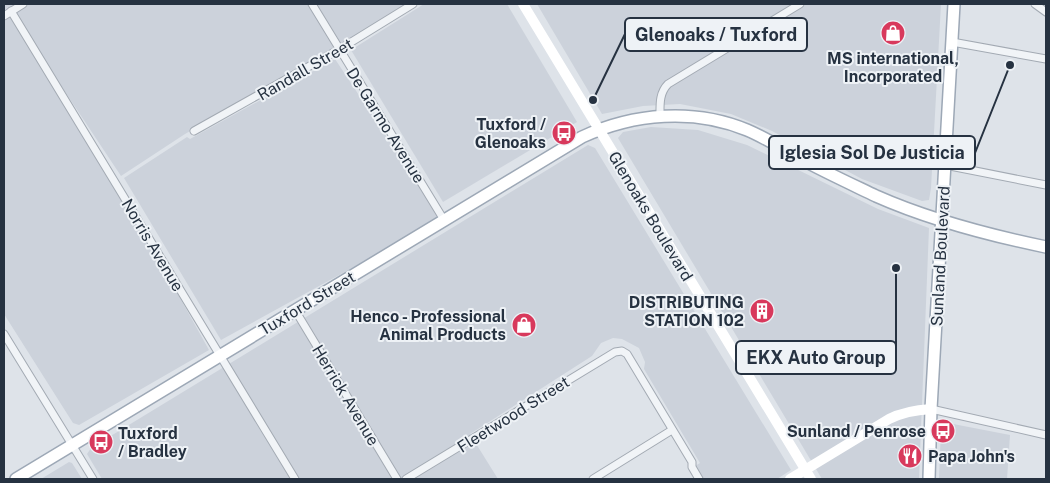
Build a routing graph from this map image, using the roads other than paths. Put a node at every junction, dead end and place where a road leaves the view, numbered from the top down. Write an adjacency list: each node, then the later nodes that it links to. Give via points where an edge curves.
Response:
1 (23, 4): 8 (street)
2 (312, 4): 12 (street, De Garmo Avenue)
3 (413, 4): 12 (street, Randall Street)
4 (523, 4): 15 (main road, Glenoaks Boulevard)
5 (800, 4): 14 (street, via 668,84 660,98)
6 (954, 4): 11 (main road, Sunland Boulevard)
7 (1035, 4): 9 (street)
8 (11, 11): 10 (street); 24 (street, Norris Avenue)
9 (1046, 12)
10 (4, 16)
11 (952, 42): 13 (street); 17 (main road, Sunland Boulevard)
12 (340, 49): 16 (street, Randall Street); 19 (street, De Garmo Avenue)
13 (1046, 59)
14 (660, 116): 15 (main road, Tuxford Street); 20 (main road, Tuxford Street, via 694,117 741,128 874,195)
15 (598, 130): 19 (main road, Tuxford Street); 29 (main road, Glenoaks Boulevard)
16 (194, 131)
17 (945, 165): 18 (street); 20 (main road, Sunland Boulevard)
18 (1046, 185)
19 (444, 220): 22 (main road, Tuxford Street)
20 (942, 220): 21 (main road, Tuxford Street); 25 (main road, Sunland Boulevard)
21 (1046, 247)
22 (295, 310): 24 (main road, Tuxford Street); 33 (street, Herrick Avenue)
23 (4, 334): 28 (street)
24 (220, 356): 28 (main road, Tuxford Street); 32 (street, Norris Avenue)
25 (931, 410): 27 (street); 29 (main road, via 901,413); 39 (main road, Sunland Boulevard)
26 (672, 430): 34 (street, Fleetwood Street, via 627,354 615,352); 35 (street); 36 (street)
27 (1046, 435)
28 (72, 444): 30 (main road, Tuxford Street); 31 (street)
29 (805, 470): 37 (main road); 38 (main road, Glenoaks Boulevard)
30 (16, 479)
31 (93, 479)
32 (295, 479)
33 (397, 479)
34 (406, 479)
35 (593, 479)
36 (699, 479)
37 (790, 479)
38 (811, 479)
39 (929, 479)

